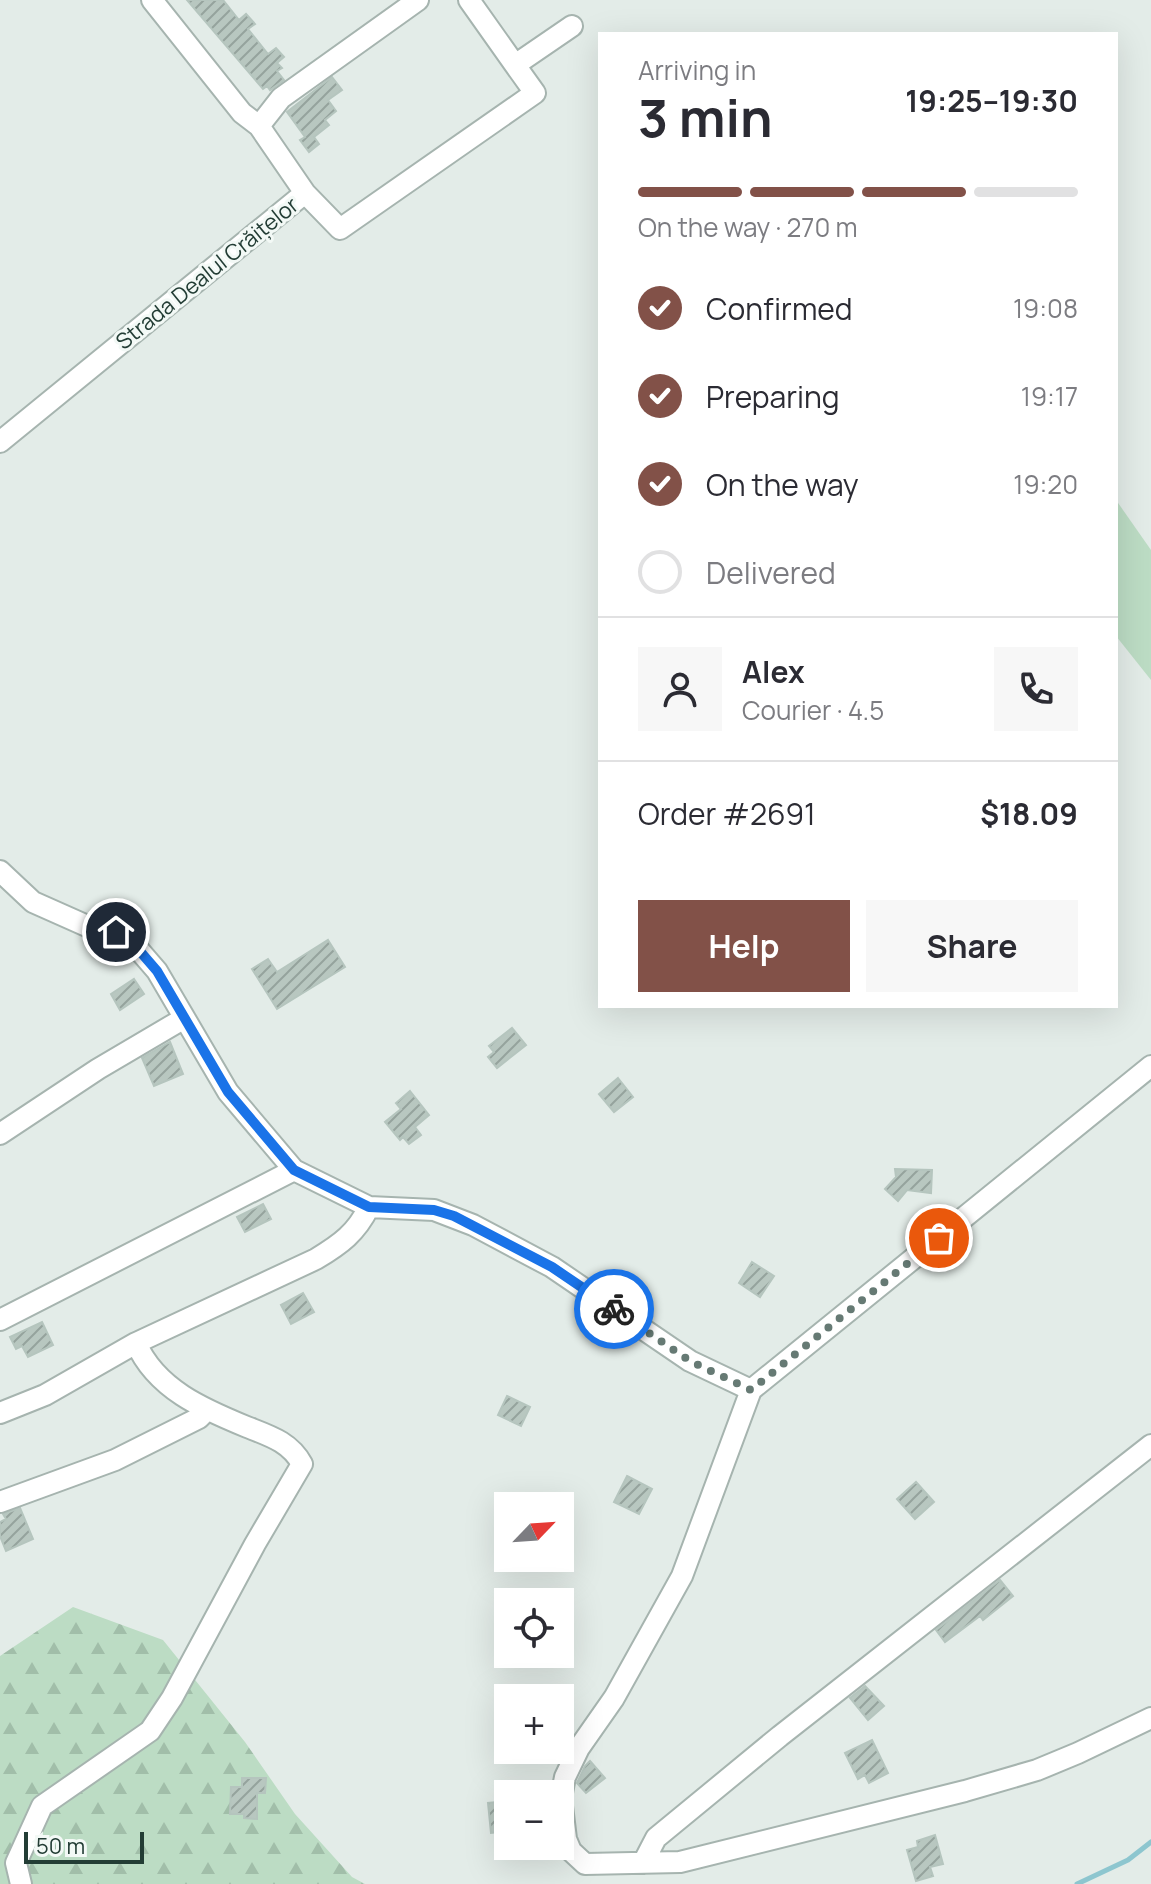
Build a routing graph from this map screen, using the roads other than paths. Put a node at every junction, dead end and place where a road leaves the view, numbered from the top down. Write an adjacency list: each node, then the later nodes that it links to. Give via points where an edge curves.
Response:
1 (152, 0): 6 (street, Strada Dealul Crăițelor, via 242,113)
2 (418, 0): 6 (street, via 281,98)
3 (469, 0): 5 (street)
4 (572, 26): 5 (street)
5 (515, 65): 7 (street, via 535,93 340,229)
6 (259, 126): 7 (street, Strada Dealul Crăițelor)
7 (305, 193): 8 (street, Strada Dealul Crăițelor)
8 (0, 442)
9 (0, 871): 10 (street, via 33,902 87,926 116,932 138,949 157,971)
10 (183, 1019): 12 (street); 13 (street, via 228,1092)
11 (1151, 1066): 17 (street)
12 (0, 1134)
13 (294, 1170): 14 (street); 15 (street)
14 (369, 1207): 16 (street, via 360,1226 316,1259); 17 (street, via 434,1210 473,1225 552,1267 690,1361)
15 (0, 1320)
16 (136, 1343): 18 (street, via 152,1371); 19 (street, via 45,1395)
17 (751, 1390): 23 (street, via 682,1576 565,1777 562,1816 571,1851 585,1864)
18 (207, 1410): 21 (street, via 115,1460); 24 (street, via 279,1439 302,1464 150,1731 42,1806 16,1863)
19 (0, 1413)
20 (1151, 1445): 23 (street, via 713,1791 656,1838)
21 (0, 1502)
22 (1151, 1718): 23 (street, via 1037,1770 965,1791 680,1862)
23 (643, 1863)
24 (21, 1884)

